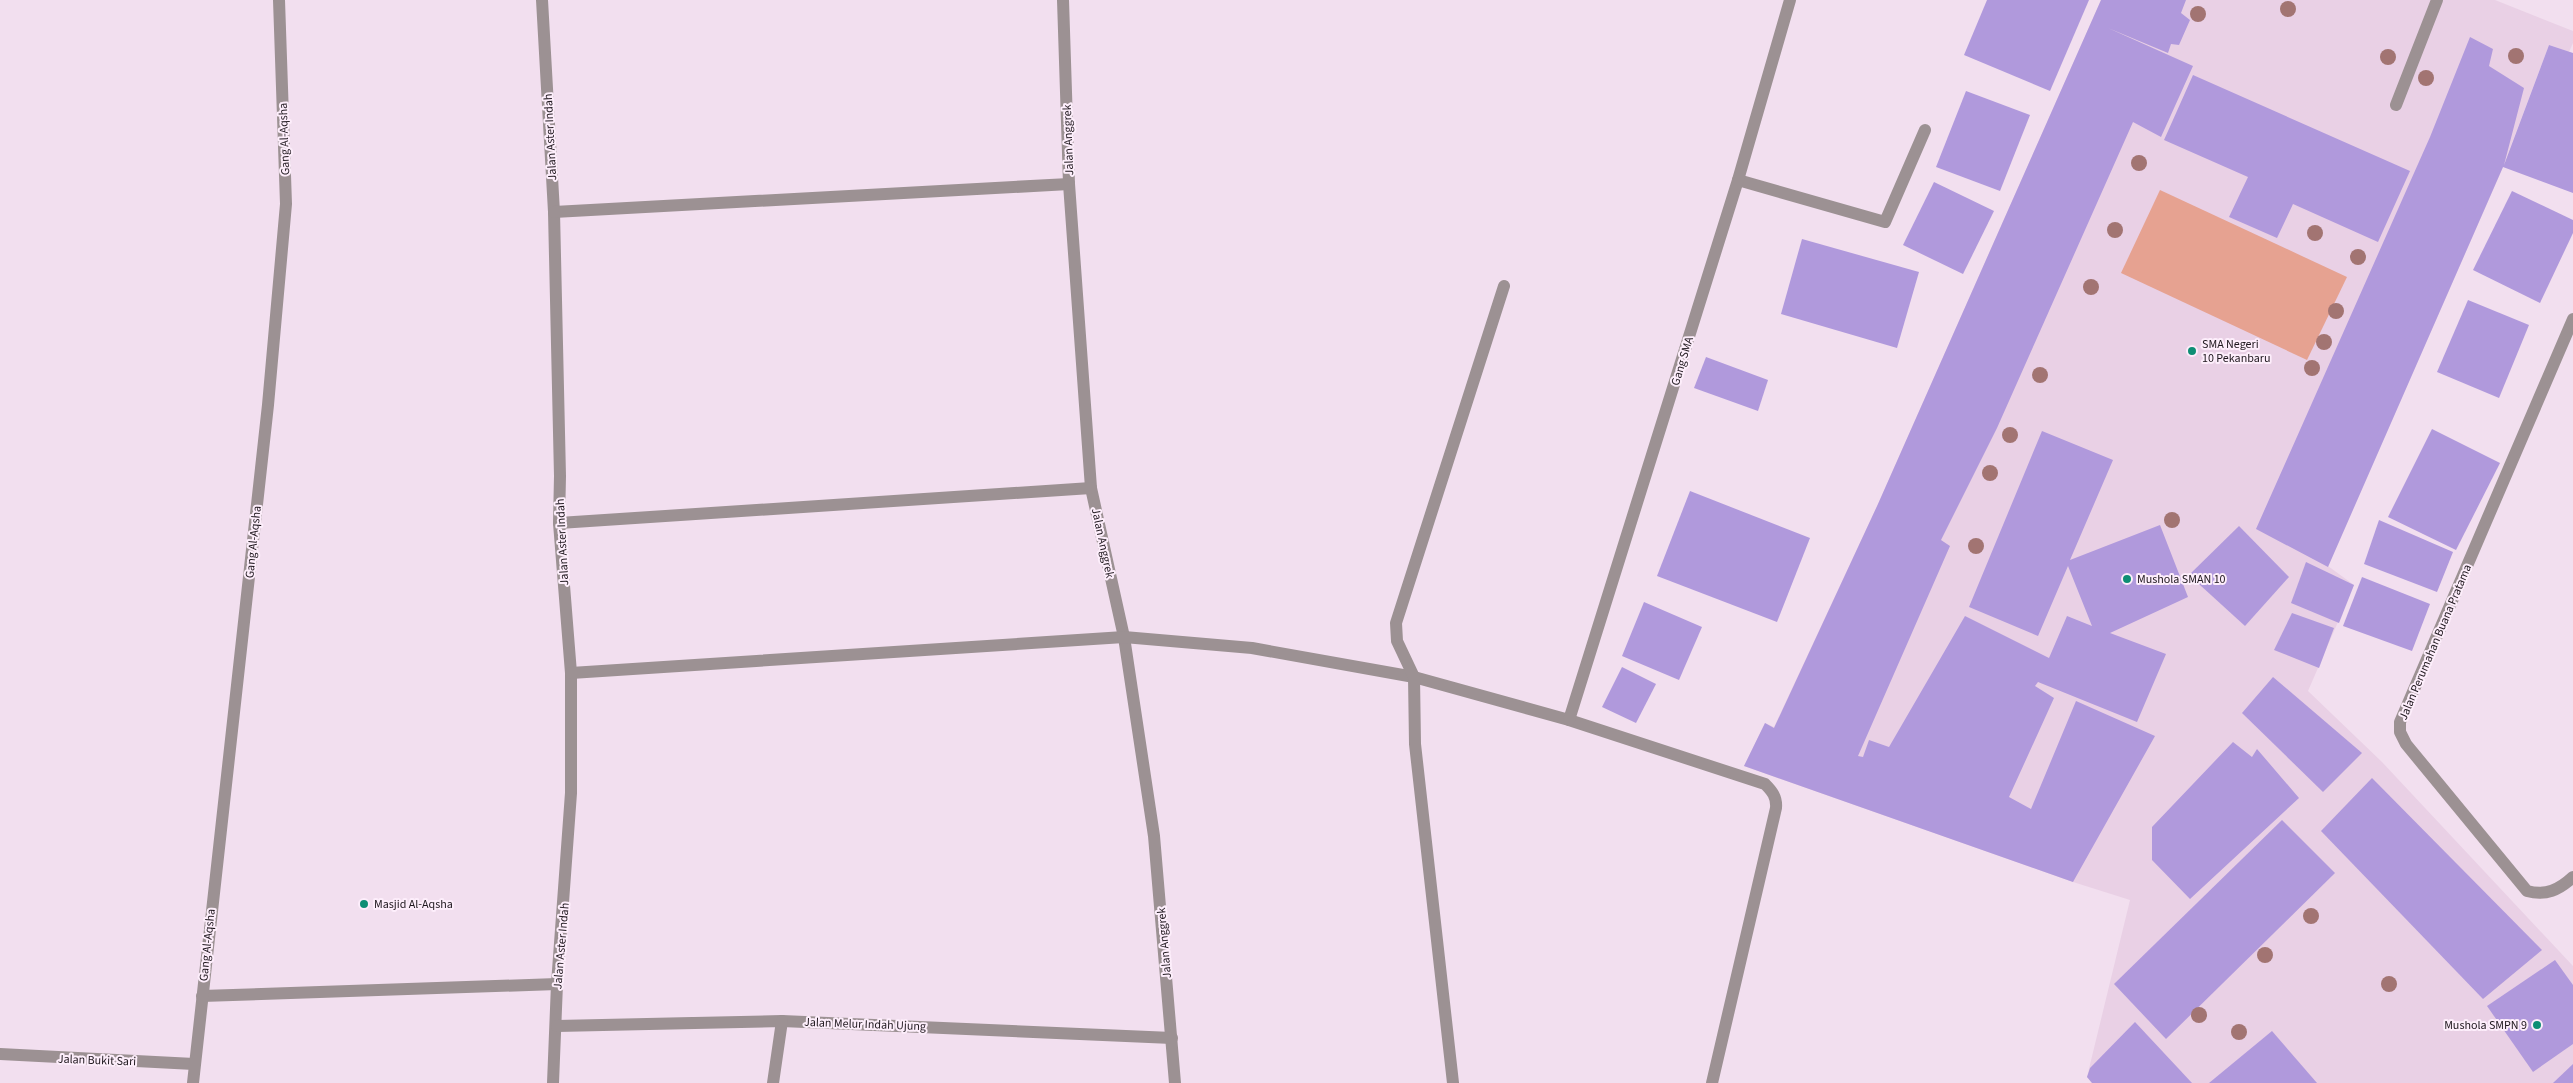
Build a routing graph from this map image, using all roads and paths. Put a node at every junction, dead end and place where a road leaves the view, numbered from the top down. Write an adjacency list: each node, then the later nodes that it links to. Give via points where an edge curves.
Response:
1 (279, 0): 21 (street, Gang Al-Aqsha, via 286,204 268,404)
2 (542, 0): 10 (street, Jalan Aster Indah)
3 (1063, 0): 9 (street, Jalan Anggrek)
4 (1790, 0): 8 (street, Gang SMA)
5 (2437, 0): 6 (street)
6 (2396, 105)
7 (1924, 130): 8 (street, via 1885,222)
8 (1738, 180): 18 (street, Gang SMA)
9 (1069, 184): 10 (street); 13 (street, Jalan Anggrek)
10 (554, 212): 14 (street, Jalan Aster Indah)
11 (1504, 286): 17 (street, via 1396,623 1397,640)
12 (2573, 319): 19 (street, Jalan Perumahan Buana Pratama, via 2400,722 2400,732 2406,744 2527,891 2540,894 2562,888)
13 (1091, 488): 14 (street); 15 (street, Jalan Anggrek)
14 (559, 523): 16 (street, Jalan Aster Indah)
15 (1124, 637): 16 (street); 17 (street, via 1252,648); 24 (street, Jalan Anggrek, via 1154,836)
16 (571, 673): 20 (street, Jalan Aster Indah, via 571,793)
17 (1414, 677): 18 (street); 31 (street, via 1415,744)
18 (1569, 720): 32 (street, via 1765,784 1777,801)
19 (2573, 877)
20 (558, 984): 21 (street); 23 (street, Jalan Aster Indah)
21 (202, 996): 26 (street, Gang Al-Aqsha)
22 (782, 1021): 23 (street, Jalan Melur Indah Ujung); 24 (street, Jalan Melur Indah Ujung); 29 (street)
23 (557, 1026): 28 (street, Jalan Aster Indah)
24 (1172, 1038): 30 (street, Jalan Anggrek)
25 (0, 1054): 26 (street, Jalan Bukit Sari)
26 (194, 1064): 27 (street, Gang Al-Aqsha)
27 (193, 1083)
28 (554, 1083)
29 (773, 1083)
30 (1176, 1083)
31 (1453, 1083)
32 (1712, 1083)

